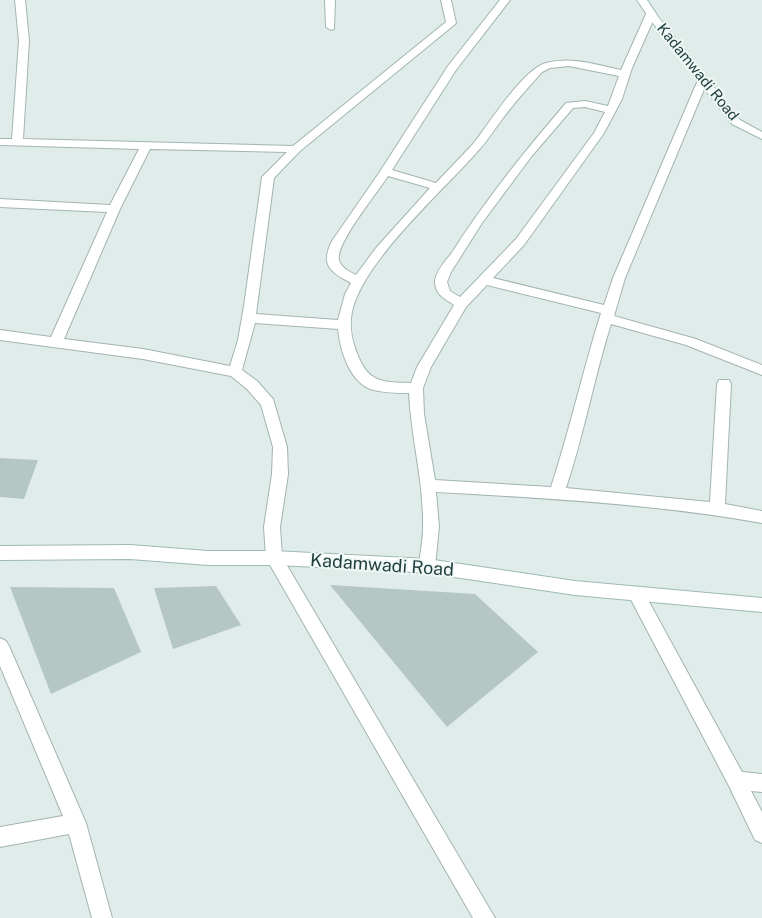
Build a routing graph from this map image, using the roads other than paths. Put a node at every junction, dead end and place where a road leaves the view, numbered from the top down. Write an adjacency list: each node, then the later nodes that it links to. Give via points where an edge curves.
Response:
1 (20, 0): 13 (street, via 24,41)
2 (330, 0): 7 (street)
3 (446, 0): 15 (street, via 450,23)
4 (506, 0): 16 (street, via 446,75)
5 (642, 0): 6 (street, Kadamwadi Road)
6 (652, 14): 8 (street); 9 (street, Kadamwadi Road)
7 (331, 27)
8 (625, 74): 10 (street); 17 (street, via 573,64 546,64)
9 (703, 80): 11 (street, Kadamwadi Road, via 736,122); 23 (street, via 619,278)
10 (611, 110): 20 (street, via 599,133 520,242); 22 (street, via 585,104 570,105 527,155 445,272 441,282 444,292)
11 (762, 136)
12 (0, 142): 13 (street)
13 (17, 143): 14 (street)
14 (146, 146): 15 (street); 19 (street)
15 (296, 149): 24 (street, via 268,177)
16 (385, 172): 17 (street); 21 (street, via 333,253 335,267)
17 (439, 187): 21 (street)
18 (0, 203): 19 (street)
19 (114, 209): 27 (street)
20 (484, 280): 22 (street); 23 (street)
21 (358, 281): 25 (street, via 345,311)
22 (461, 304): 31 (street, via 424,366)
23 (607, 314): 28 (street, via 731,356); 33 (street)
24 (249, 318): 25 (street); 29 (street, via 246,340)
25 (344, 325): 31 (street, via 358,372 369,383)
26 (0, 335): 27 (street)
27 (56, 342): 29 (street, via 143,354)
28 (762, 370)
29 (235, 372): 37 (street, via 268,403 280,447 280,474 272,527)
30 (724, 384): 34 (street)
31 (416, 388): 32 (street, via 416,414)
32 (428, 486): 33 (street); 38 (street, via 431,527)
33 (557, 493): 34 (street)
34 (717, 509): 35 (street)
35 (762, 517)
36 (0, 553): 37 (street, Kadamwadi Road, via 130,552 208,558)
37 (274, 558): 38 (street, Kadamwadi Road); 48 (street)
38 (428, 566): 39 (street, Kadamwadi Road)
39 (636, 594): 40 (street, Kadamwadi Road); 42 (street)
40 (762, 606)
41 (0, 646): 44 (street)
42 (736, 780): 43 (street); 45 (street)
43 (762, 783)
44 (76, 823): 46 (street); 47 (street)
45 (762, 833)
46 (0, 837)
47 (102, 918)
48 (485, 918)

